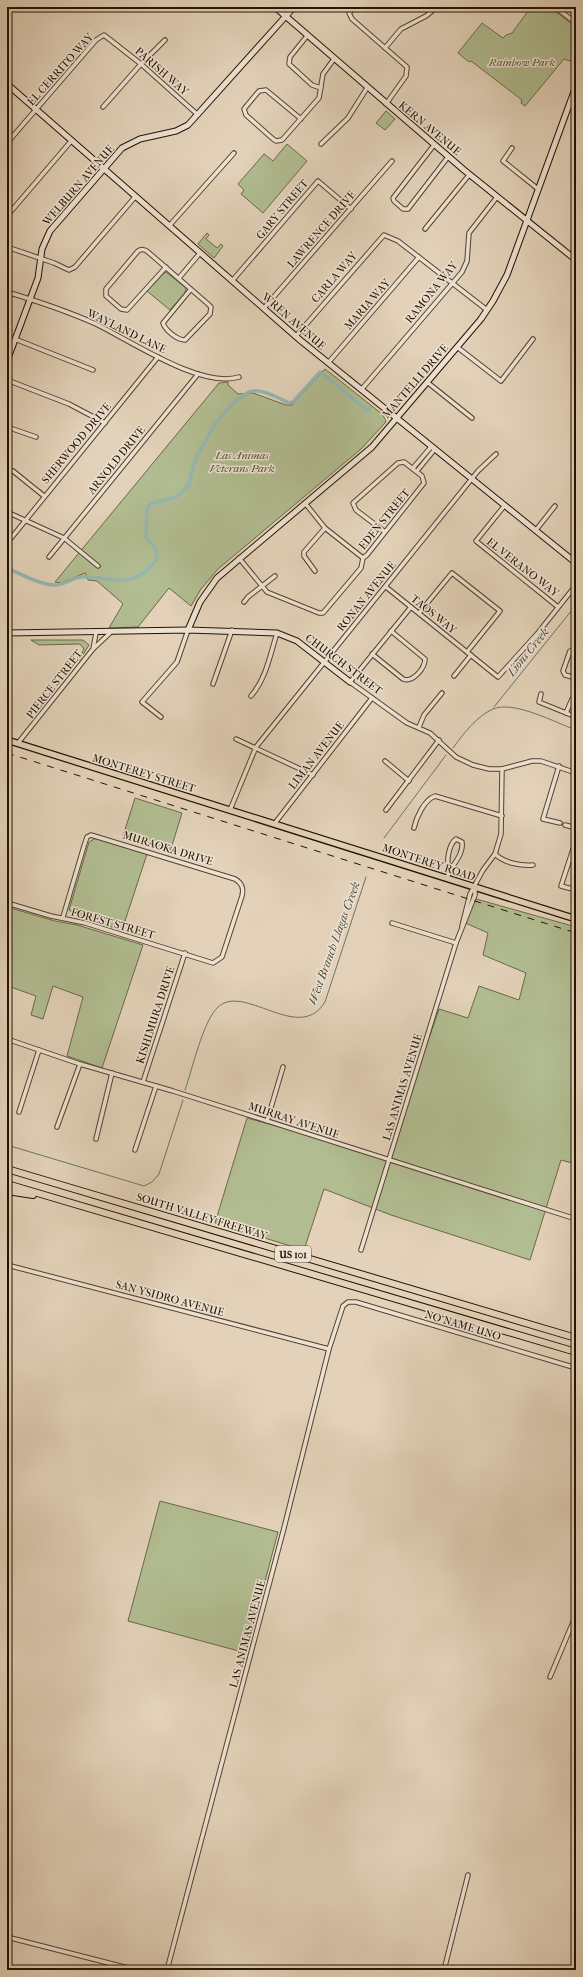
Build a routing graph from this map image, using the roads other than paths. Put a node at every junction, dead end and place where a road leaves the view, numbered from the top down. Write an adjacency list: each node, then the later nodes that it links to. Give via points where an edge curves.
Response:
1 (275, 7): 6 (street, KERN AVENUE)
2 (294, 7): 6 (street, WELBURN AVENUE)
3 (355, 7): 11 (street, via 349,14 352,19)
4 (437, 7): 11 (street, via 401,29)
5 (555, 7): 7 (street)
6 (286, 17): 8 (street, KERN AVENUE); 22 (street, WELBURN AVENUE)
7 (576, 23)
8 (307, 36): 12 (street, KERN AVENUE); 16 (street, via 290,57 289,64 312,85)
9 (165, 40): 13 (street)
10 (114, 41): 13 (street, PARISH WAY); 21 (street, EL CERRITO WAY, via 106,35 100,37)
11 (385, 48): 19 (street, via 404,64 408,73)
12 (334, 59): 16 (street, via 323,74); 17 (street, KERN AVENUE)
13 (141, 64): 20 (street); 22 (street, PARISH WAY)
14 (7, 84): 21 (street, WREN AVENUE)
15 (576, 86): 18 (street, MANTELLI DRIVE)
16 (321, 88): 23 (street, via 319,98)
17 (367, 88): 19 (street, KERN AVENUE); 26 (street, via 348,118)
18 (574, 97): 34 (street, MANTELLI DRIVE)
19 (386, 104): 27 (street, KERN AVENUE)
20 (103, 107)
21 (36, 108): 24 (street, WREN AVENUE); 25 (street, EL CERRITO WAY)
22 (198, 114): 32 (street, WELBURN AVENUE, via 182,129 140,138 126,145)
23 (301, 119): 23 (street, via 282,140 273,139 244,112 244,109 259,91 266,90)
24 (72, 140): 32 (street, WREN AVENUE); 38 (street)
25 (7, 143)
26 (321, 144)
27 (434, 145): 30 (street, KERN AVENUE); 30 (street, via 392,199 403,209 408,209)
28 (512, 148): 34 (street, via 503,160)
29 (234, 153): 40 (street)
30 (448, 157): 33 (street, KERN AVENUE)
31 (392, 161): 37 (street, LAWRENCE DRIVE)
32 (104, 168): 35 (street, WREN AVENUE); 45 (street, WELBURN AVENUE, via 50,231 43,244)
33 (469, 174): 36 (street, KERN AVENUE); 41 (street)
34 (538, 189): 39 (street, MANTELLI DRIVE)
35 (135, 197): 40 (street, WREN AVENUE); 45 (street, via 71,270)
36 (497, 197): 39 (street, KERN AVENUE); 50 (street, RAMONA WAY, via 469,233 467,261)
37 (350, 209): 49 (street, GARY STREET, via 318,181); 54 (street, LAWRENCE DRIVE)
38 (7, 216)
39 (526, 221): 46 (street, KERN AVENUE); 55 (street, MANTELLI DRIVE, via 507,275)
40 (169, 226): 43 (street, WREN AVENUE)
41 (425, 229)
42 (7, 247): 45 (street)
43 (200, 253): 48 (street); 49 (street, WREN AVENUE)
44 (419, 257): 50 (street); 56 (street, CARLA WAY, via 384,235); 62 (street, MARIA WAY)
45 (41, 258): 53 (street, WELBURN AVENUE)
46 (576, 260)
47 (166, 267): 47 (street, via 144,250 138,252 106,289 107,297 121,309 130,308); 48 (street)
48 (179, 278): 51 (street)
49 (232, 281): 54 (street, WREN AVENUE)
50 (452, 284): 55 (street); 68 (street, RAMONA WAY)
51 (191, 289): 51 (street, via 163,323 166,329 184,340 189,338 210,314 211,309)
52 (7, 292): 53 (street, WAYLAND LANE)
53 (31, 299): 57 (street, WELBURN AVENUE); 60 (street, WAYLAND LANE, via 64,310)
54 (264, 308): 56 (street, WREN AVENUE)
55 (487, 310): 59 (street, MANTELLI DRIVE)
56 (296, 336): 62 (street, WREN AVENUE)
57 (15, 339): 61 (street, WELBURN AVENUE); 63 (street)
58 (533, 339): 59 (street, via 501,381)
59 (457, 347): 67 (street, MANTELLI DRIVE)
60 (158, 356): 64 (street, WAYLAND LANE); 71 (street, SHERWOOD DRIVE)
61 (7, 361)
62 (328, 363): 68 (street, WREN AVENUE)
63 (93, 370)
64 (198, 374): 65 (street, WAYLAND LANE, via 219,380); 88 (street, ARNOLD DRIVE)
65 (239, 377)
66 (7, 380): 71 (street, via 69,404)
67 (427, 382): 69 (street); 70 (street, MANTELLI DRIVE)
68 (361, 390): 70 (street, WREN AVENUE)
69 (472, 418)
70 (396, 419): 74 (street, WREN AVENUE); 80 (street, MANTELLI DRIVE, via 367,452)
71 (105, 423): 79 (street, SHERWOOD DRIVE)
72 (7, 427): 73 (street)
73 (36, 437)
74 (433, 448): 76 (street); 78 (street, WREN AVENUE)
75 (496, 454): 78 (street, RONAN AVENUE)
76 (415, 470): 87 (street, EDEN STREET, via 424,478 424,483); 87 (street, via 405,462 400,462 352,504)
77 (13, 471): 79 (street)
78 (472, 478): 81 (street, WREN AVENUE); 101 (street, RONAN AVENUE)
79 (44, 496): 84 (street, SHERWOOD DRIVE)
80 (305, 503): 85 (street); 92 (street, MANTELLI DRIVE)
81 (505, 505): 86 (street, WREN AVENUE); 104 (street, EL VERANO WAY, via 476,541)
82 (555, 506): 86 (street)
83 (7, 512): 84 (street)
84 (26, 520): 88 (street); 89 (street, SHERWOOD DRIVE)
85 (325, 528): 93 (street); 97 (street, via 304,552 304,556)
86 (536, 530): 94 (street, WREN AVENUE)
87 (385, 532): 93 (street, EDEN STREET)
88 (64, 538): 91 (street, ARNOLD DRIVE); 96 (street)
89 (8, 542)
90 (576, 552): 94 (street)
91 (49, 558)
92 (239, 558): 100 (street); 106 (street, MANTELLI DRIVE, via 207,591 196,609)
93 (363, 558): 100 (street, EDEN STREET, via 361,568 325,611 319,613 272,595)
94 (571, 558): 95 (street, WREN AVENUE)
95 (576, 562)
96 (98, 566)
97 (315, 571)
98 (275, 576): 100 (street)
99 (576, 585): 104 (street)
100 (261, 586): 102 (street)
101 (386, 587): 103 (street, TAOS WAY); 118 (street, RONAN AVENUE)
102 (244, 602)
103 (411, 606): 105 (street, TAOS WAY); 108 (street)
104 (558, 607): 117 (street, TAOS WAY, via 498,677)
105 (419, 613): 115 (street, TAOS WAY); 115 (street, via 452,573 500,612)
106 (188, 630): 107 (street, CHURCH STREET); 109 (street, CHURCH STREET); 129 (street, via 177,662 142,702)
107 (232, 630): 112 (street, CHURCH STREET); 122 (street)
108 (391, 631): 116 (street); 116 (street, via 425,659 425,664 413,679 403,680)
109 (110, 632): 111 (street, CHURCH STREET); 113 (street)
110 (7, 633): 111 (street, CHURCH STREET)
111 (96, 633): 113 (street, PIERCE STREET)
112 (277, 633): 118 (street, CHURCH STREET, via 298,641); 125 (street, via 262,681)
113 (93, 649): 135 (street, PIERCE STREET)
114 (576, 649): 120 (street, via 570,651 563,671 565,675)
115 (467, 652): 117 (street, TAOS WAY)
116 (372, 654): 121 (street)
117 (471, 655): 119 (street)
118 (324, 662): 121 (street, CHURCH STREET); 136 (street, RONAN AVENUE)
119 (454, 676)
120 (576, 678)
121 (350, 682): 126 (street, CHURCH STREET)
122 (213, 684)
123 (442, 693): 131 (street, via 424,715)
124 (541, 694): 128 (street, via 539,702)
125 (251, 696)
126 (372, 698): 131 (street, CHURCH STREET, via 407,723); 141 (street, LIMAN AVENUE)
127 (572, 699): 128 (street)
128 (566, 714): 130 (street)
129 (161, 717)
130 (576, 717)
131 (419, 727): 134 (street, CHURCH STREET)
132 (236, 739): 136 (street)
133 (7, 740): 135 (main road, MONTEREY STREET)
134 (440, 740): 139 (street, CHURCH STREET, via 456,757 473,765); 142 (street)
135 (18, 743): 143 (main road, MONTEREY STREET)
136 (256, 748): 141 (street); 143 (street, RONAN AVENUE)
137 (385, 761): 142 (street)
138 (559, 766): 139 (street, CHURCH STREET, via 532,761); 140 (street, CHURCH STREET); 147 (street, via 543,819)
139 (502, 769): 145 (street)
140 (576, 773)
141 (313, 775): 146 (street, LIMAN AVENUE)
142 (409, 781): 144 (street)
143 (230, 810): 146 (main road, MONTEREY STREET)
144 (386, 810)
145 (502, 816): 149 (street, via 435,796 416,818); 152 (street, via 501,834)
146 (275, 823): 155 (main road, MONTEREY ROAD)
147 (560, 823)
148 (565, 825): 150 (street)
149 (414, 828)
150 (576, 828)
151 (576, 840): 157 (street, via 561,886)
152 (495, 854): 153 (street, via 512,863); 156 (street, LAS ANIMAS AVENUE, via 482,870)
153 (533, 865)
154 (450, 869): 154 (street, via 458,859 462,846 462,842 456,839 447,861); 155 (street)
155 (447, 878): 156 (main road, MONTEREY ROAD)
156 (475, 887): 160 (main road, MONTEREY ROAD); 162 (street, LAS ANIMAS AVENUE, via 470,894)
157 (576, 890)
158 (7, 904): 159 (street, FOREST STREET, via 50,916)
159 (64, 917): 163 (street, FOREST STREET); 164 (street, MURAOKA DRIVE, via 87,837 92,835 198,866 239,881 243,888 224,952 219,960)
160 (576, 919)
161 (392, 923): 162 (street)
162 (456, 943): 177 (street, LAS ANIMAS AVENUE)
163 (185, 954): 164 (street, FOREST STREET); 170 (street, KISHIMURA DRIVE)
164 (213, 963)
165 (7, 1039): 166 (street, MURRAY AVENUE)
166 (39, 1050): 167 (street, MURRAY AVENUE); 172 (street)
167 (80, 1064): 169 (street, MURRAY AVENUE); 174 (street)
168 (283, 1067): 173 (street)
169 (112, 1073): 170 (street, MURRAY AVENUE); 175 (street)
170 (142, 1082): 171 (street, MURRAY AVENUE)
171 (156, 1086): 173 (street, MURRAY AVENUE); 176 (street)
172 (20, 1112)
173 (267, 1121): 177 (street, MURRAY AVENUE)
174 (57, 1127)
175 (96, 1139)
176 (135, 1150)
177 (389, 1159): 182 (street, MURRAY AVENUE); 183 (street, LAS ANIMAS AVENUE)
178 (8, 1169): 186 (highway, SOUTH VALLEY FREEWAY / US 101)
179 (7, 1184): 181 (highway, US 101)
180 (7, 1191): 181 (highway)
181 (57, 1198): 188 (highway, US 101)
182 (576, 1219)
183 (361, 1250)
184 (7, 1265): 187 (street, SAN YSIDRO AVENUE)
185 (345, 1303): 187 (street, LAS ANIMAS AVENUE); 189 (street, NO NAME UNO, via 356,1302)
186 (576, 1338)
187 (329, 1349): 195 (street, LAS ANIMAS AVENUE)
188 (576, 1352)
189 (576, 1368)
190 (576, 1615): 191 (street)
191 (550, 1677)
192 (468, 1875): 196 (street)
193 (7, 1937): 194 (street)
194 (136, 1970)
195 (166, 1970)
196 (444, 1970)

